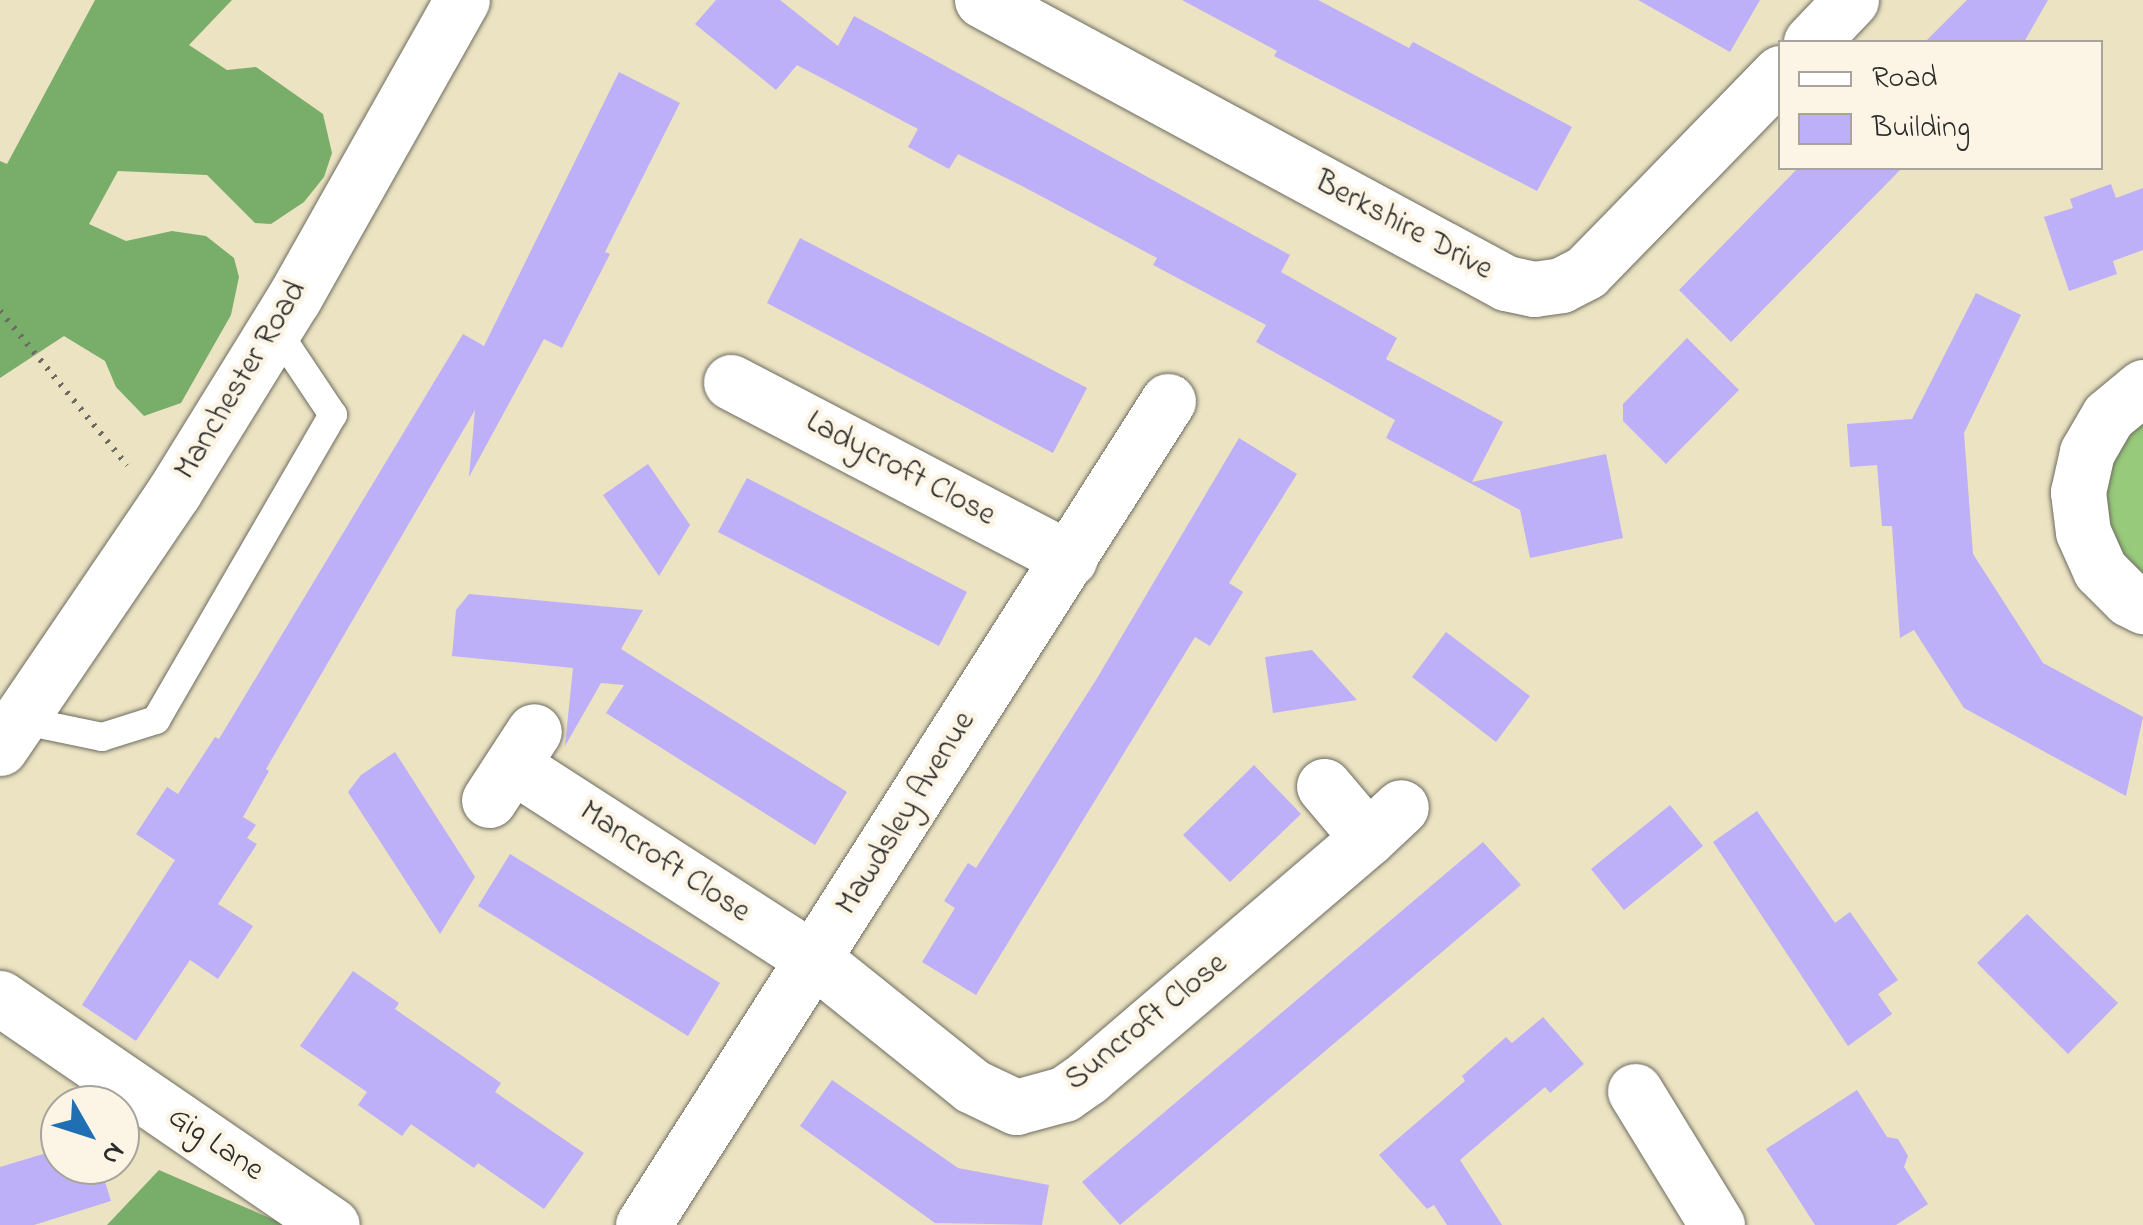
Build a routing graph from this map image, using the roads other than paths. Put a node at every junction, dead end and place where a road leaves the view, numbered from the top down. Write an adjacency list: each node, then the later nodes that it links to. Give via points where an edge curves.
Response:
1 (462, 0): 6 (street, Manchester Road)
2 (982, 0): 5 (street, Berkshire Drive, via 1506,283 1534,289 1586,272)
3 (1851, 0): 4 (street)
4 (1812, 40)
5 (1778, 75)
6 (274, 328): 12 (street, Manchester Road, via 174,492); 12 (lane, via 333,415 156,720 102,736)
7 (731, 382): 10 (street, Ladycroft Close)
8 (2143, 387): 11 (street, via 2108,416 2087,452 2078,492 2083,532 2100,570)
9 (1168, 401): 10 (street, Mawdsley Avenue)
10 (1068, 559): 15 (street, Mawdsley Avenue)
11 (2143, 606)
12 (10, 734)
13 (512, 766): 15 (street, Mancroft Close)
14 (1324, 786): 15 (street, Suncroft Close, via 1384,823 1088,1077 1038,1104 1016,1106 972,1086)
15 (816, 960): 19 (street, Mawdsley Avenue)
16 (0, 998): 18 (street, Gig Lane)
17 (1635, 1090): 20 (street)
18 (332, 1225)
19 (642, 1225)
20 (1717, 1225)

